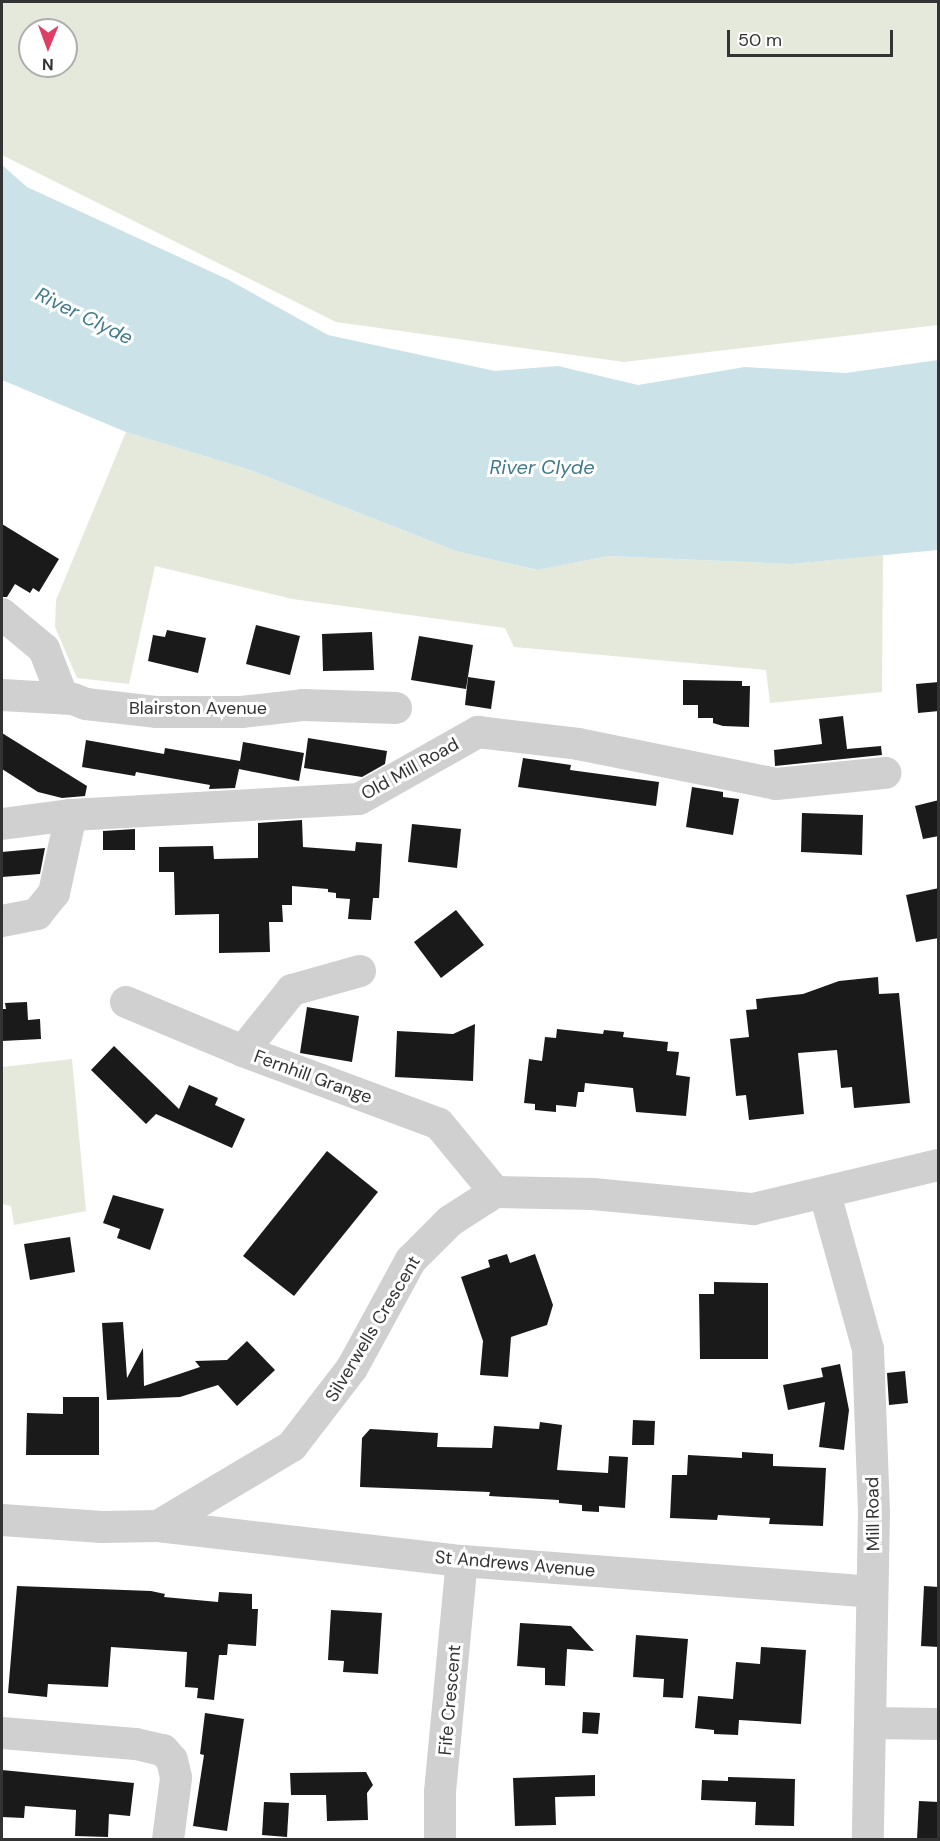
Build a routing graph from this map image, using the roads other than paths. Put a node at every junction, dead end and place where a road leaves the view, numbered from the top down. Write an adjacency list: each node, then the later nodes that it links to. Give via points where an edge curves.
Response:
1 (2, 614): 3 (street, via 44,649)
2 (2, 695): 3 (street, Blairston Avenue)
3 (63, 698): 4 (street, Blairston Avenue, via 156,712 241,712 303,705)
4 (396, 708)
5 (885, 773): 6 (street, Old Mill Road, via 776,784 578,744 478,732 359,799)
6 (70, 815): 7 (street, Old Mill Road); 8 (street, via 54,893 37,914)
7 (2, 824)
8 (2, 921)
9 (360, 971): 11 (street, Fernhill Grange, via 292,990)
10 (126, 1002): 11 (street)
11 (243, 1051): 13 (street, Fernhill Grange, via 440,1124)
12 (939, 1165): 14 (street)
13 (495, 1192): 14 (street, via 555,1192 753,1209); 16 (street, Silverwells Crescent, via 450,1221 411,1260 352,1368 292,1446)
14 (825, 1194): 18 (street, Mill Road, via 868,1348)
15 (2, 1520): 16 (street, Silverwells Crescent, via 102,1527)
16 (158, 1526): 17 (street, St Andrews Avenue)
17 (462, 1561): 18 (street, St Andrews Avenue); 23 (street, Fife Crescent, via 440,1792)
18 (872, 1592): 19 (street, Mill Road)
19 (870, 1723): 20 (street); 24 (street, Mill Road)
20 (939, 1724)
21 (2, 1733): 22 (street, via 136,1744 164,1750 172,1760 176,1778)
22 (168, 1839)
23 (440, 1839)
24 (868, 1839)

